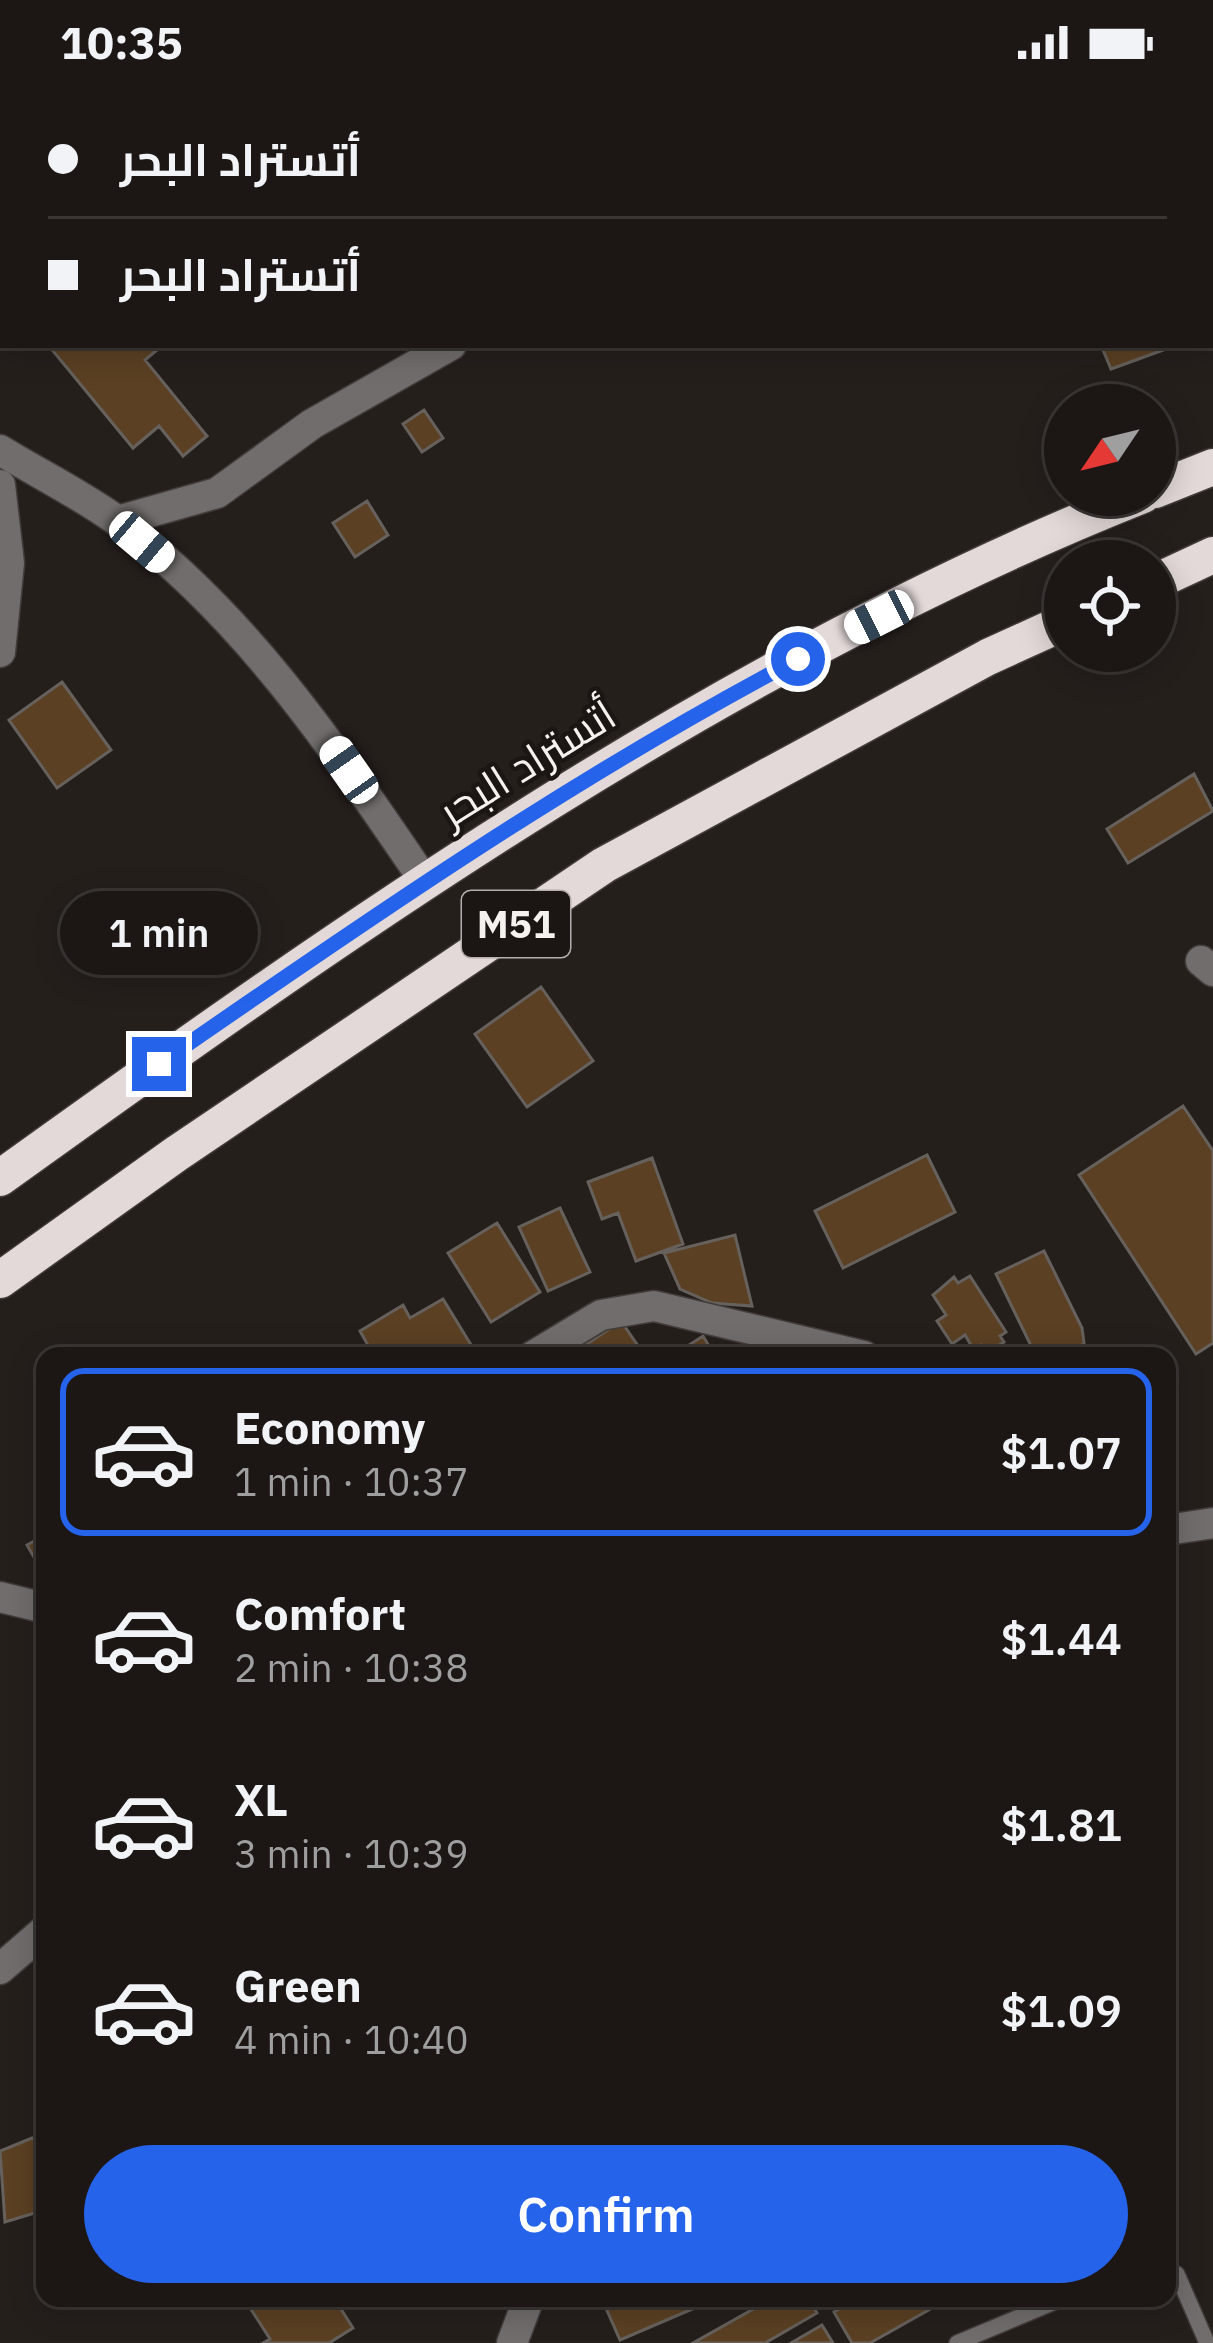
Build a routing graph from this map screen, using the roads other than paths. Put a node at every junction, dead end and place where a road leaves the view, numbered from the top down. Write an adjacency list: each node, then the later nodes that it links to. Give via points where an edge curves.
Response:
1 (446, 348): 7 (street, via 313,424 217,493)
2 (0, 450): 7 (street)
3 (1213, 467): 4 (highway)
4 (1176, 482)
5 (0, 485): 11 (street, via 9,563)
6 (1097, 516): 12 (highway, أتستراد البحر / M51, via 696,712)
7 (118, 521): 12 (street, via 272,669)
8 (1213, 555): 9 (highway)
9 (1176, 572)
10 (1044, 632): 14 (highway, M51, via 604,865)
11 (0, 652)
12 (424, 880): 13 (highway, أتستراد البحر / M51)
13 (0, 1178)
14 (0, 1280)
15 (548, 1347): 16 (street, via 601,1316 654,1306)
16 (826, 1347)
17 (1213, 1523): 18 (street)
18 (1176, 1529)
19 (0, 1597): 20 (street)
20 (36, 1606)
21 (36, 1938): 22 (street)
22 (0, 1969)
23 (1176, 2274): 28 (lane)
24 (526, 2307): 26 (street)
25 (1043, 2307): 27 (lane)
26 (512, 2343)
27 (958, 2343)
28 (1208, 2343)

